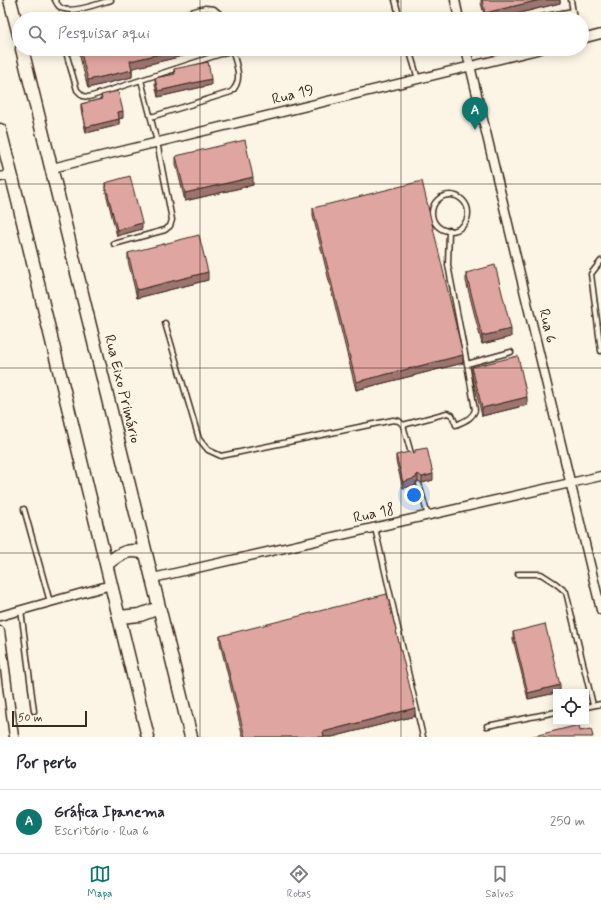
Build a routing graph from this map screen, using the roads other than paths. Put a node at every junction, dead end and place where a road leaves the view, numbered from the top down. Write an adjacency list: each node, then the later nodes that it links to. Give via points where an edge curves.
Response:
1 (10, 0): 8 (street)
2 (55, 0): 3 (lane, via 57,5 64,9 74,9)
3 (111, 0)
4 (395, 0): 11 (lane)
5 (455, 0): 12 (street)
6 (570, 0): 7 (lane)
7 (573, 11): 13 (lane)
8 (13, 12)
9 (191, 12): 10 (lane, via 214,8)
10 (218, 12)
11 (398, 12)
12 (458, 12)
13 (568, 12)
14 (601, 34): 15 (street)
15 (589, 37)
16 (24, 56): 29 (street, Rua Eixo Primário)
17 (67, 56): 25 (lane, via 77,90 83,96 90,97)
18 (214, 56): 25 (lane)
19 (234, 56): 26 (lane, via 240,79 231,92)
20 (411, 56): 24 (lane)
21 (468, 56): 23 (street, Rua 6)
22 (513, 56): 23 (street, Rua 19)
23 (470, 67): 24 (street, Rua 19); 42 (street, Rua 6)
24 (418, 79): 28 (street, Rua 19)
25 (141, 80): 26 (lane)
26 (151, 117): 28 (lane)
27 (0, 130): 30 (street)
28 (157, 142): 29 (street, Rua 19); 32 (lane, via 172,220 170,226 165,230)
29 (52, 168): 46 (street, Rua Eixo Primário)
30 (6, 176): 47 (street)
31 (449, 230): 31 (lane, via 464,224 468,214 462,199 452,195 437,201 433,211 435,222); 37 (lane, via 448,265)
32 (114, 244)
33 (601, 261): 35 (lane, via 591,274)
34 (165, 323): 38 (lane, via 199,439 208,450 221,456 393,420)
35 (601, 351)
36 (512, 352): 37 (lane)
37 (467, 364): 38 (lane, via 474,415 456,425 452,415 447,413)
38 (403, 425): 39 (lane)
39 (412, 457)
40 (601, 476): 42 (street, Rua 18)
41 (419, 484): 44 (lane)
42 (570, 484): 44 (street, Rua 18); 51 (street, Rua 6)
43 (24, 509): 52 (lane)
44 (428, 516): 45 (street, Rua 18)
45 (375, 528): 49 (street, Rua 18); 68 (lane)
46 (145, 553): 47 (street, via 135,550 119,554); 49 (street, Rua Eixo Primário)
47 (107, 564): 50 (street)
48 (518, 574): 60 (lane, via 542,574 566,592)
49 (153, 578): 53 (street, Rua Eixo Primário)
50 (111, 585): 52 (street); 57 (street)
51 (600, 598): 55 (street, Rua 6)
52 (50, 602): 54 (street)
53 (159, 608): 57 (street, via 140,615); 67 (street, Rua Eixo Primário)
54 (22, 609): 56 (street); 62 (lane)
55 (601, 610)
56 (0, 616)
57 (119, 617): 66 (street)
58 (0, 631): 65 (street)
59 (601, 704): 60 (lane)
60 (593, 705): 61 (lane)
61 (589, 706)
62 (34, 711)
63 (553, 713): 64 (lane)
64 (488, 726)
65 (14, 737)
66 (148, 737)
67 (191, 737)
68 (423, 737)

